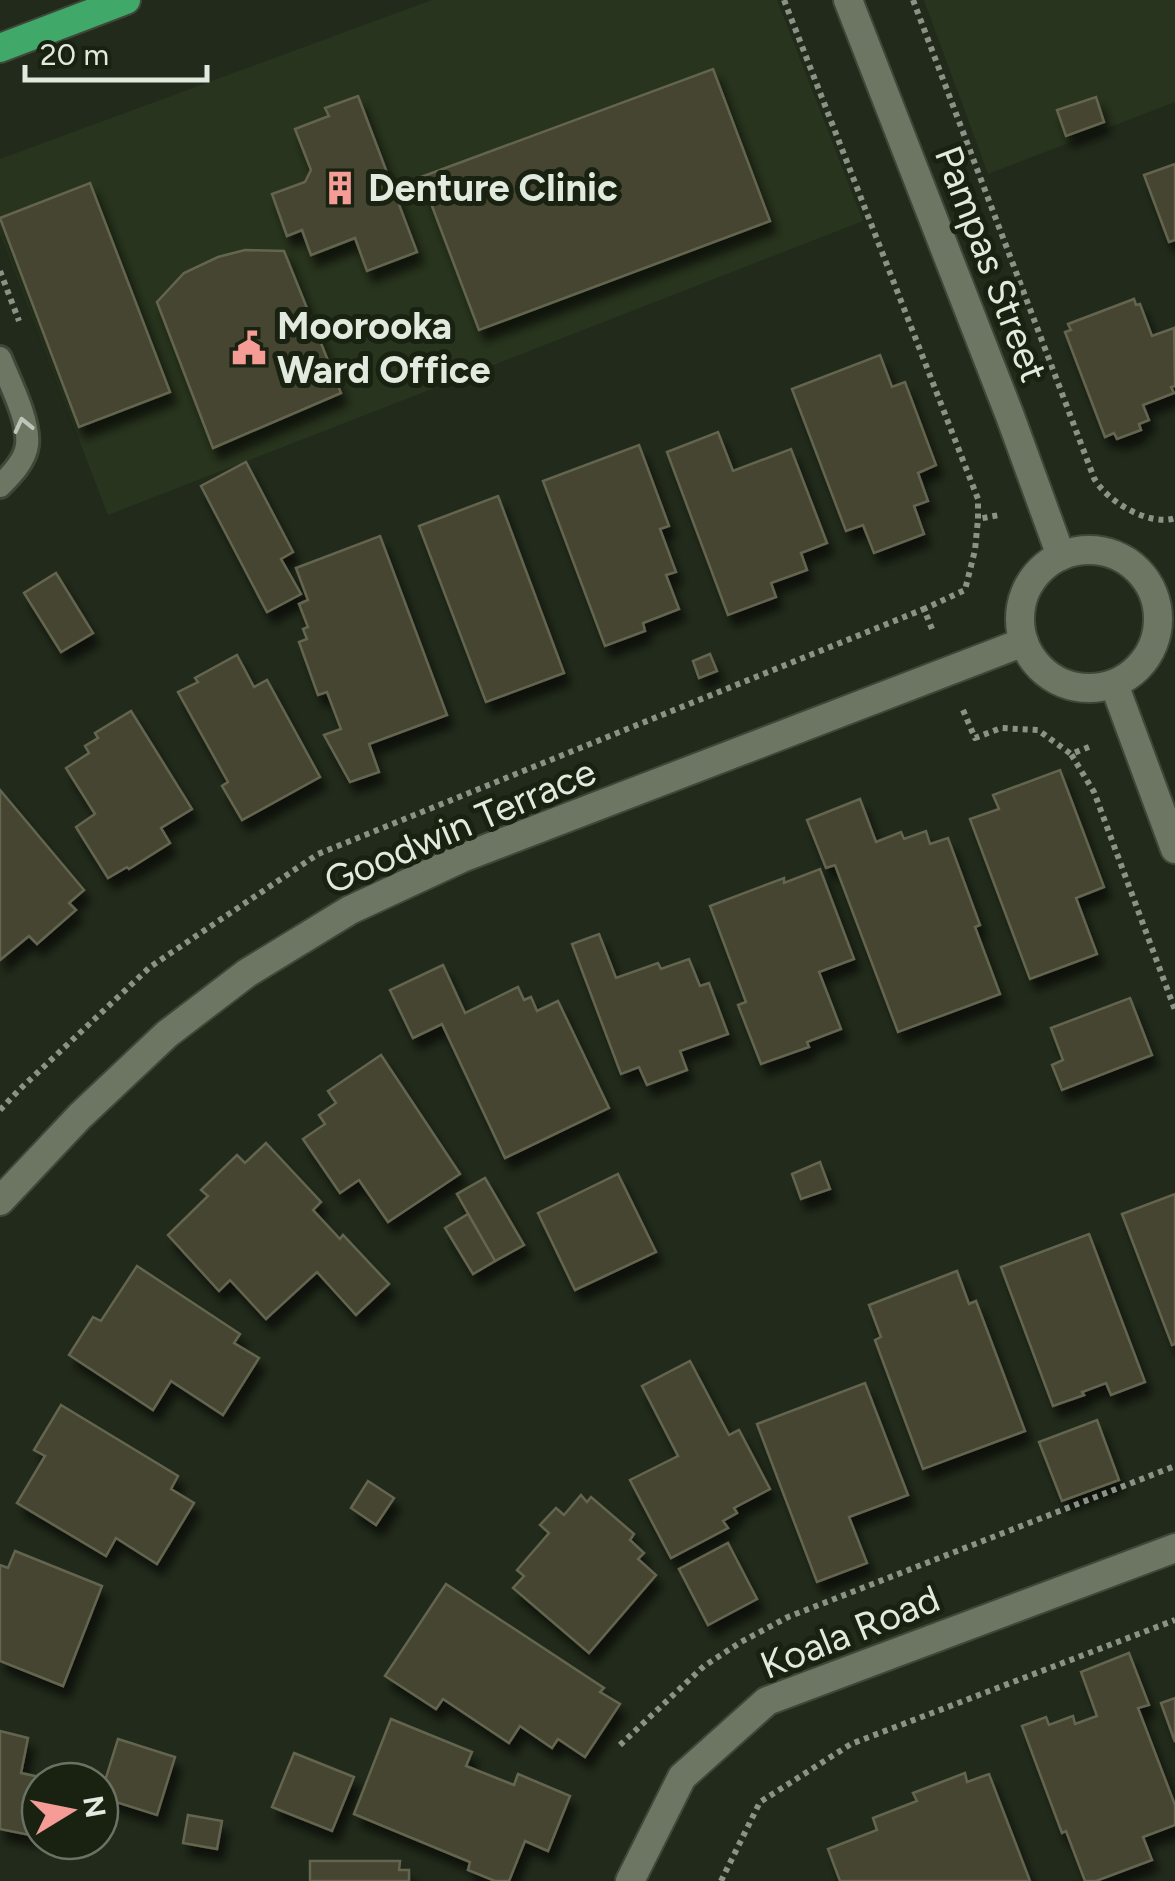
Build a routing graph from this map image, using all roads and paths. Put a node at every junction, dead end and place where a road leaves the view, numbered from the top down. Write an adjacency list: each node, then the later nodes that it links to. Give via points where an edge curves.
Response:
1 (126, 0): 5 (highway)
2 (784, 0): 10 (path, via 978,498)
3 (848, 0): 11 (street, Pampas Street)
4 (913, 0): 9 (path, via 1098,486 1124,508 1164,522)
5 (0, 48)
6 (0, 358): 7 (lane, one-way to 6, via 27,447)
7 (0, 486)
8 (1001, 514): 10 (path)
9 (1175, 518)
10 (978, 520): 13 (path, via 965,590 924,609)
11 (1061, 556): 12 (street, via 1106,552 1128,561); 14 (street, via 1030,582 1022,602)
12 (1165, 593): 15 (street, via 1147,658)
13 (934, 633)
14 (1024, 642): 15 (street, via 1051,677 1071,686); 21 (street, Goodwin Terrace, via 462,858 350,910 247,973 167,1034)
15 (1114, 684): 19 (street)
16 (963, 711): 18 (path, via 975,738 1001,728 1038,730)
17 (1091, 746): 18 (path)
18 (1071, 754): 20 (path, via 1094,792)
19 (1175, 849)
20 (1175, 1010)
21 (0, 1201)
22 (1175, 1466): 25 (path, via 788,1617 704,1666)
23 (1175, 1548): 26 (street, Koala Road, via 767,1701 682,1777)
24 (1175, 1620): 27 (path, via 852,1744 760,1802)
25 (620, 1745)
26 (630, 1881)
27 (721, 1881)

